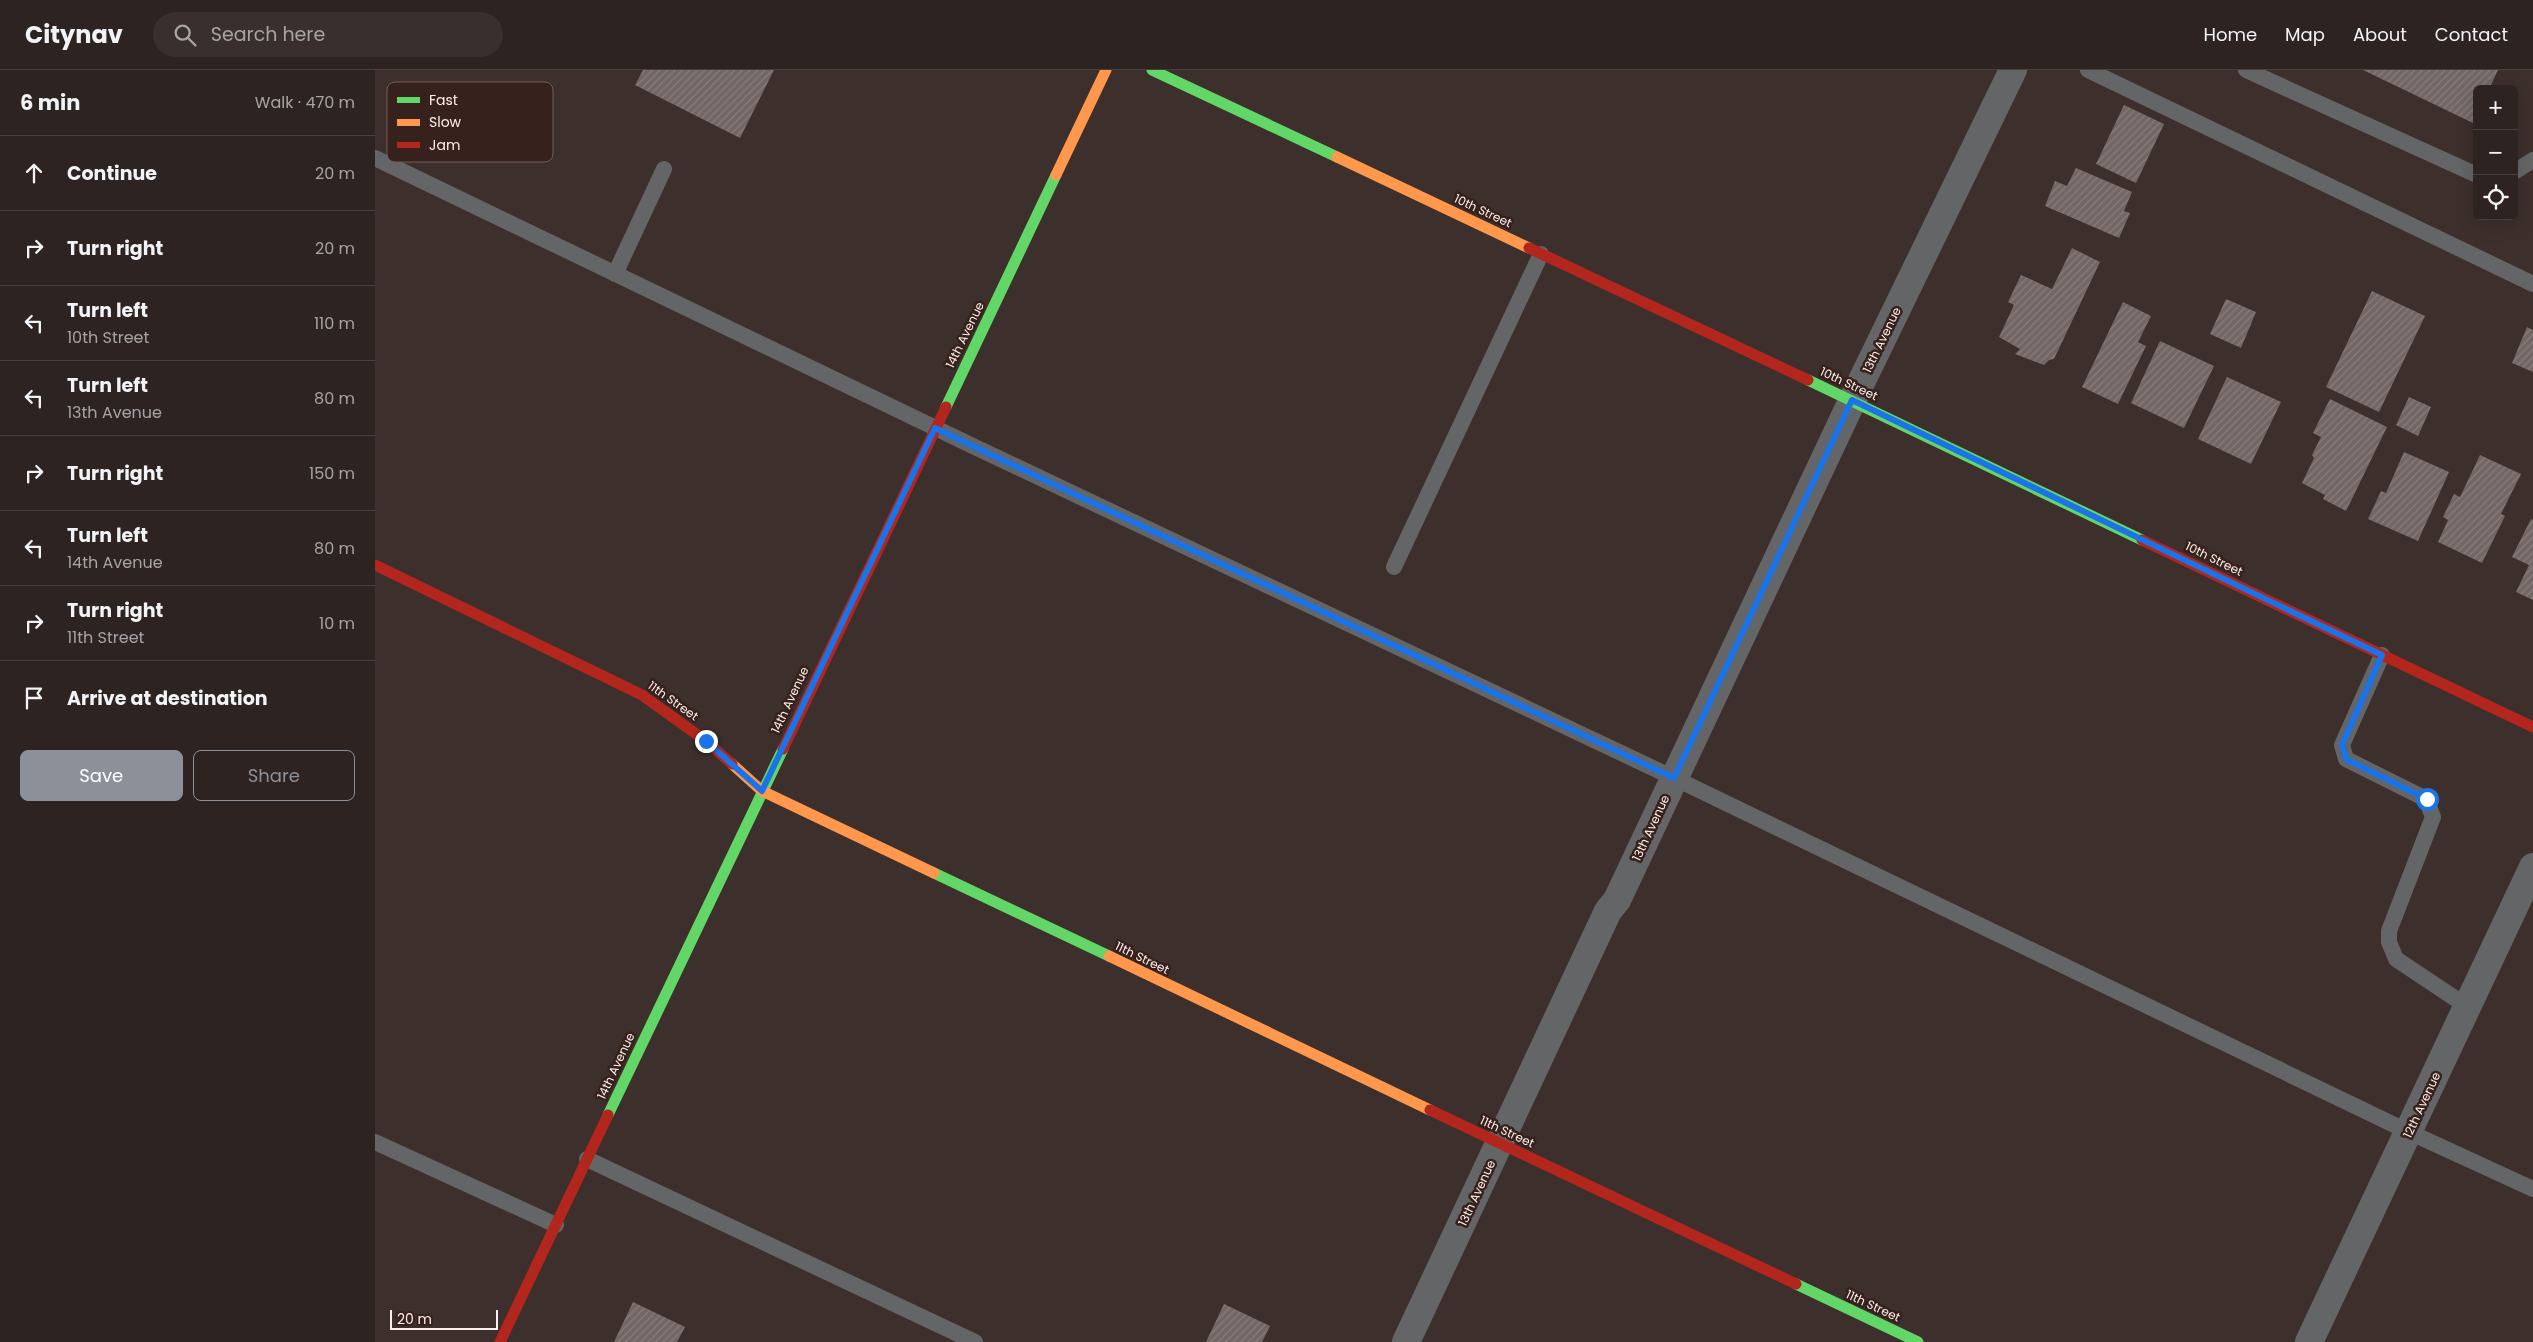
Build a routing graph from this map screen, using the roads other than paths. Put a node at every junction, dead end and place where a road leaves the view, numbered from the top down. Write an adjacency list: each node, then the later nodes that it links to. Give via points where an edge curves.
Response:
1 (1106, 70): 15 (street, 14th Avenue)
2 (1152, 70): 11 (street, 10th Street)
3 (2013, 70): 14 (street, 13th Avenue)
4 (2088, 70): 13 (lane)
5 (2246, 70): 10 (lane)
6 (375, 158): 12 (lane)
7 (2533, 160): 9 (lane)
8 (664, 169): 12 (lane)
9 (2518, 169)
10 (2473, 173)
11 (1541, 254): 14 (street, 10th Street); 17 (lane)
12 (615, 274): 15 (lane)
13 (2533, 284)
14 (1852, 400): 18 (street, 10th Street); 20 (street, 13th Avenue)
15 (935, 428): 20 (lane); 21 (street, 14th Avenue)
16 (375, 565): 21 (street, 11th Street, via 642,695 706,741)
17 (1394, 568)
18 (2382, 655): 19 (street, 10th Street); 23 (lane, via 2342,745 2346,759 2427,799 2433,817 2389,931 2389,942 2396,959)
19 (2533, 727)
20 (1674, 778): 24 (lane); 26 (street, 13th Avenue, via 1617,900 1608,911)
21 (762, 791): 26 (street, 11th Street); 27 (street, 14th Avenue)
22 (2533, 867): 23 (street, 12th Avenue)
23 (2468, 1007): 24 (street, 12th Avenue)
24 (2409, 1132): 28 (lane); 34 (street, 12th Avenue)
25 (375, 1142): 29 (lane)
26 (1500, 1144): 32 (street, 13th Avenue); 33 (street, 11th Street)
27 (587, 1159): 29 (street, 14th Avenue); 31 (lane)
28 (2533, 1189)
29 (556, 1225): 30 (street, 14th Avenue)
30 (500, 1342)
31 (975, 1342)
32 (1406, 1342)
33 (1918, 1342)
34 (2309, 1342)

